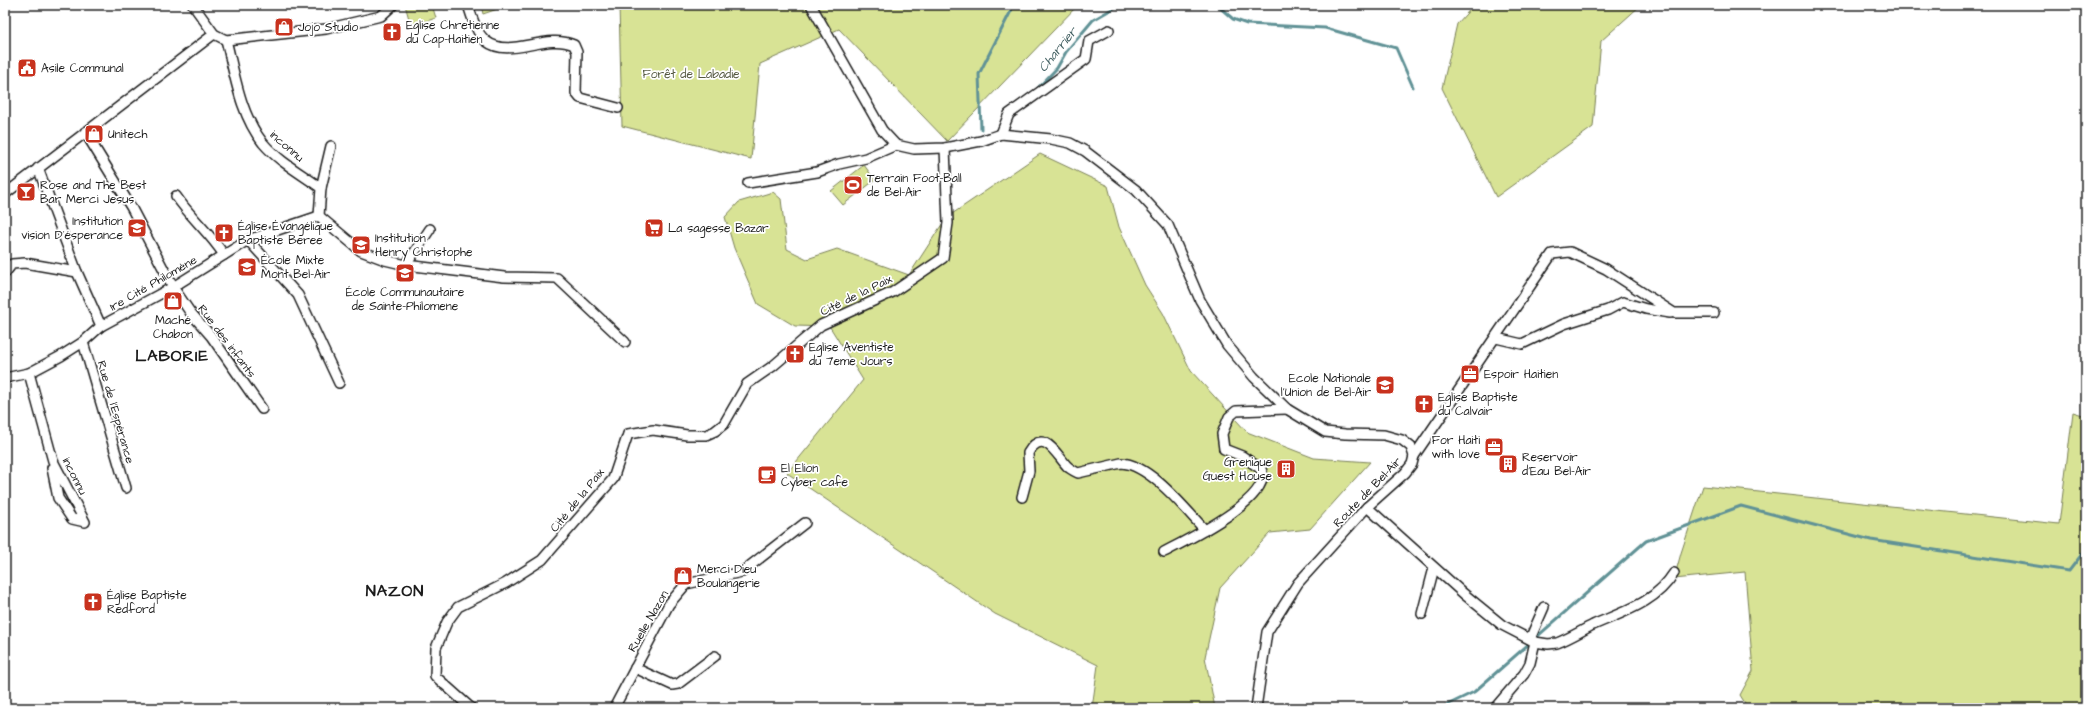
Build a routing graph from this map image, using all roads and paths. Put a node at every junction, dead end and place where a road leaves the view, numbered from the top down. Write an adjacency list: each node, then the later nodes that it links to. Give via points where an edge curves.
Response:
1 (193, 5): 6 (street)
2 (393, 5): 7 (street, via 381,16 326,29)
3 (468, 5): 8 (street, via 476,27 485,41 491,44 515,49 550,40 574,45 577,52 576,93 580,98)
4 (811, 5): 11 (street, via 882,130)
5 (1109, 30): 10 (street, via 1090,41 1086,59 1009,114)
6 (214, 34): 7 (street); 9 (street)
7 (226, 40): 16 (street, inconnu, via 244,110 263,143)
8 (618, 108)
9 (85, 132): 14 (street); 26 (street, Rue des infants, via 131,207)
10 (1000, 134): 13 (street, Route de Bel-Air, via 981,141); 37 (street, Route de Bel-Air, via 1070,143 1136,190 1168,226 1200,300 1227,345)
11 (896, 145): 13 (street, Route de Bel-Air, via 928,150); 15 (street, via 871,156 816,172)
12 (331, 146): 16 (street)
13 (945, 148): 53 (street, Cité de la Paix, via 948,223 943,258 893,292 821,325 773,366 747,384 724,424 715,431 706,435 652,430 628,434 613,479 542,560 506,583 458,607 447,622 439,641 434,661 435,676)
14 (38, 168): 17 (street); 24 (street)
15 (748, 183)
16 (321, 188): 19 (street)
17 (5, 194)
18 (176, 196): 22 (street, via 185,210 203,226)
19 (319, 216): 21 (street, 1re Cité Philomène); 23 (street, via 361,251)
20 (430, 229): 23 (street)
21 (248, 240): 22 (street, 1re Cité Philomène); 35 (street, via 298,295)
22 (224, 255): 26 (street, 1re Cité Philomène)
23 (406, 265): 32 (street, via 504,277 557,278)
24 (77, 272): 25 (street, via 25,263 12,264); 29 (street)
25 (5, 273)
26 (173, 287): 29 (street, 1re Cité Philomène); 36 (street, Rue des infants)
27 (1714, 312): 28 (street)
28 (1674, 313): 30 (street, via 1623,302 1608,310 1564,324 1522,344); 30 (street, via 1606,269 1570,252 1556,252 1552,254)
29 (101, 326): 31 (street, 1re Cité Philomène)
30 (1496, 338): 38 (street)
31 (83, 342): 33 (street, 1re Cité Philomène); 40 (street, Rue de l’Espérance)
32 (625, 342)
33 (29, 373): 34 (street, 1re Cité Philomène); 39 (street, inconnu, via 53,461 84,522 72,519 58,498)
34 (5, 378)
35 (340, 383)
36 (262, 409)
37 (1287, 410): 38 (street, Route de Bel-Air, via 1325,432 1384,435 1402,440 1411,447); 44 (street, via 1236,411 1229,416 1222,434 1224,449 1242,456 1261,469 1263,480 1251,498)
38 (1414, 456): 42 (street, Route de Bel-Air, via 1406,473)
39 (52, 468)
40 (126, 488)
41 (1022, 497): 44 (street, via 1029,472 1028,453 1036,444 1044,442 1069,468 1078,473 1127,463 1158,481)
42 (1367, 507): 46 (street); 55 (street, Route de Bel-Air, via 1298,583 1267,632)
43 (805, 523): 52 (street, Ruelle Nazon, via 742,572 686,584 669,604)
44 (1205, 530): 45 (street)
45 (1164, 552)
46 (1434, 568): 49 (street); 50 (street, via 1502,625)
47 (1674, 573): 50 (street, via 1658,594 1626,612 1558,643 1548,644)
48 (1544, 607): 50 (street)
49 (1422, 614)
50 (1532, 640): 56 (street, via 1530,663 1524,674)
51 (715, 656): 52 (street, via 678,684 672,685)
52 (635, 668): 54 (street, Ruelle Nazon)
53 (470, 708)
54 (614, 708)
55 (1256, 708)
56 (1495, 708)

